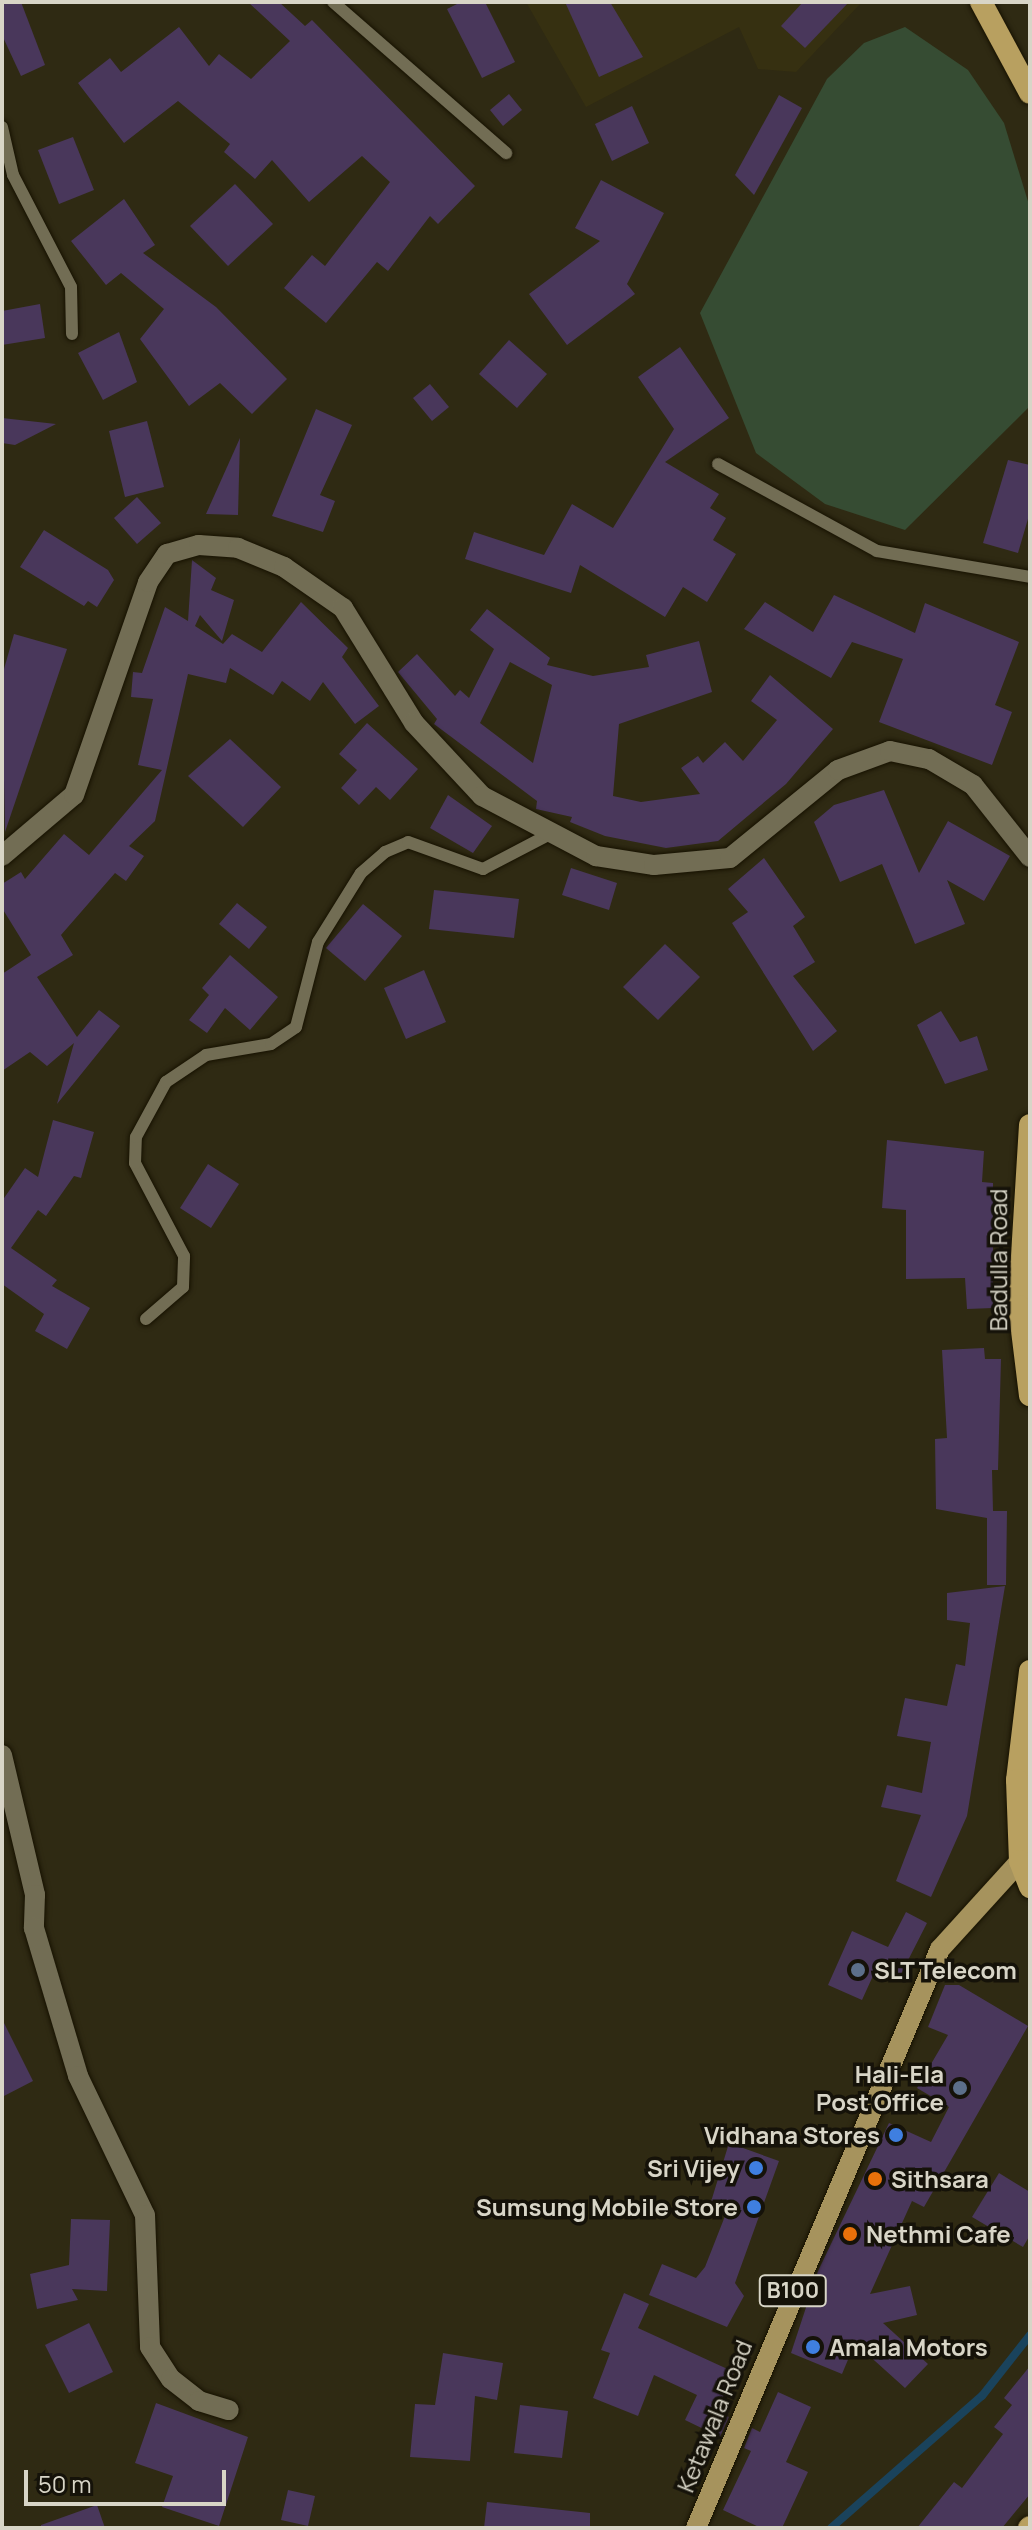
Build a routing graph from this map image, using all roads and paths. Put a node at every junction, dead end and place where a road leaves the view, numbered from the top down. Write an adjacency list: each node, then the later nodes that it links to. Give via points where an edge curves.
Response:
1 (333, 2): 5 (lane)
2 (981, 2): 3 (highway)
3 (1030, 93)
4 (2, 127): 6 (lane, via 13,175 71,287)
5 (506, 153)
6 (72, 334)
7 (718, 464): 8 (lane, via 877,551)
8 (1030, 577)
9 (546, 836): 10 (street, via 482,796 414,723 343,608 284,567 238,548 199,545 167,554 148,582 74,795); 11 (street, via 596,856 654,865 730,858 838,770 890,751 929,759 973,785); 13 (lane, via 483,869 408,842 385,852 361,873 318,942 296,1027 271,1044 206,1055 166,1082 136,1137 135,1163 184,1256 183,1287)
10 (2, 856)
11 (1030, 857)
12 (1030, 1125): 14 (highway, Badulla Road, via 1019,1306)
13 (146, 1319)
14 (1030, 1395)
15 (1030, 1671): 17 (highway, via 1017,1780)
16 (2, 1755): 19 (street, via 35,1895 34,1928 78,2076 145,2215 150,2347 171,2379 199,2401)
17 (1020, 1861): 18 (highway); 20 (main road, Ketawala Road / B100, via 940,1949)
18 (1030, 1887)
19 (229, 2410)
20 (696, 2528)

